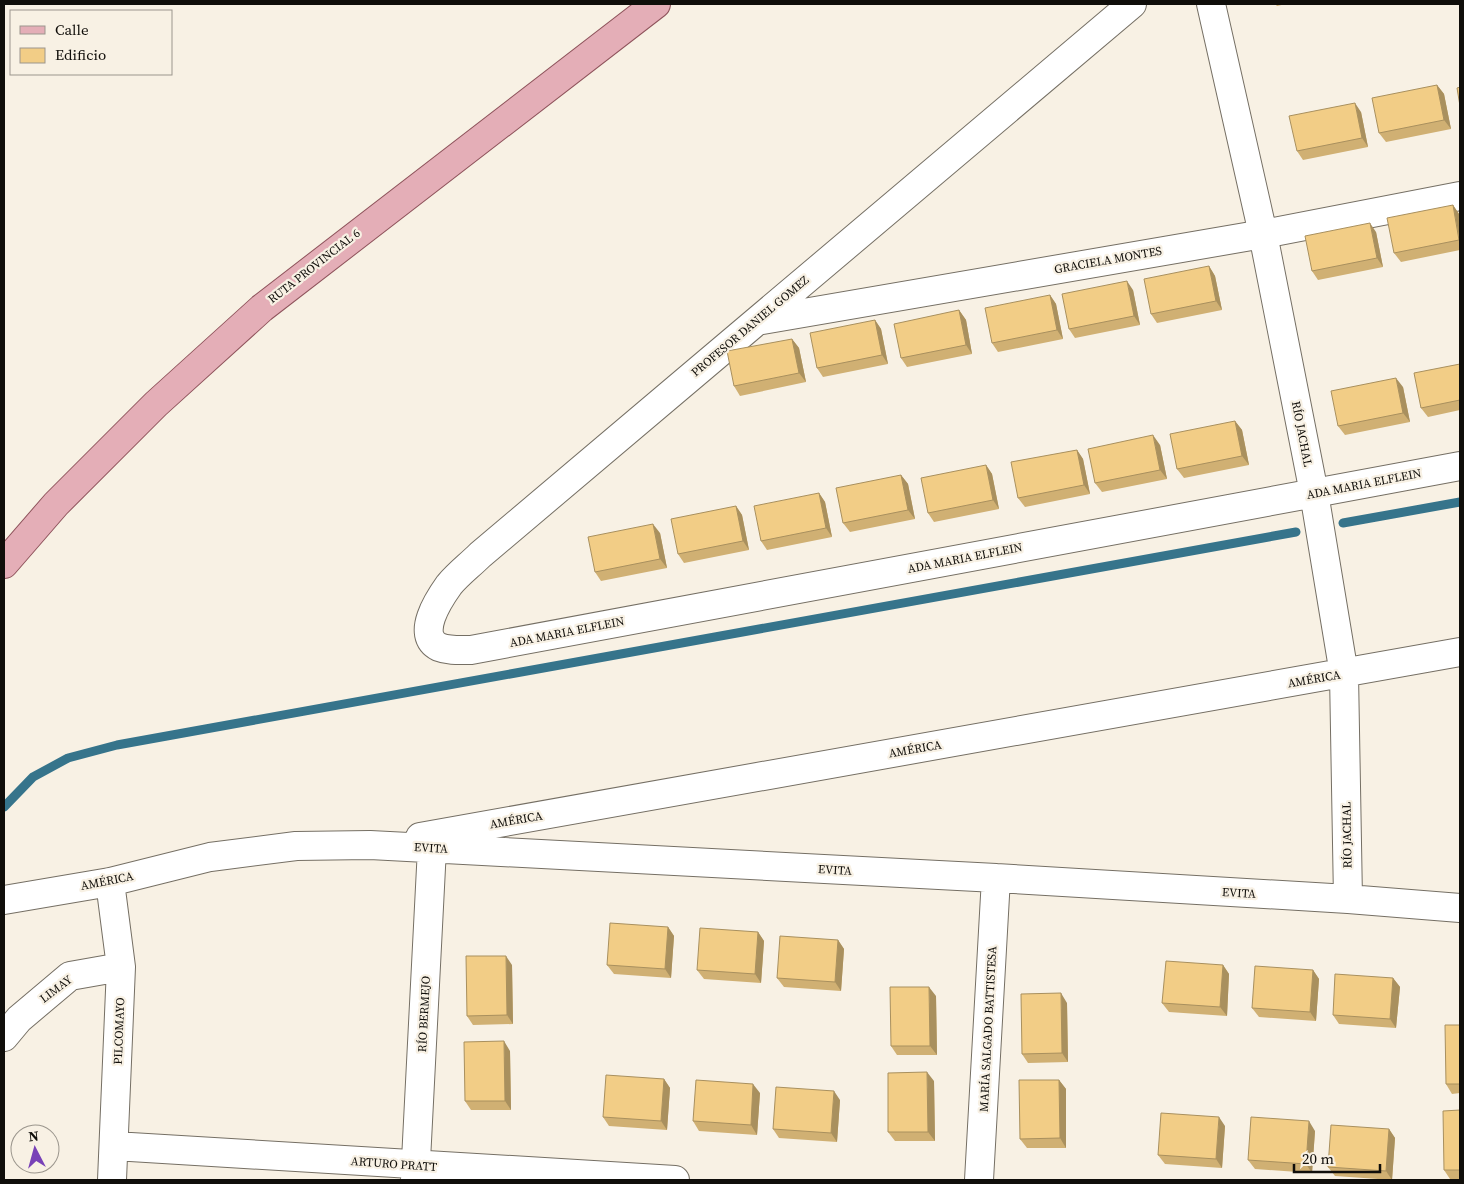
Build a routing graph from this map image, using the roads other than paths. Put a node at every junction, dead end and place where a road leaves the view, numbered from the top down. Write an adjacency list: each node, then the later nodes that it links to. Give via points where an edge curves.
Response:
1 (656, 4): 10 (main road, RUTA PROVINCIAL 6, via 262,308 156,404 56,504)
2 (1132, 4): 4 (street, PROFESOR DANIEL GOMEZ)
3 (1212, 4): 6 (street, RÍO JACHAL)
4 (1108, 13): 7 (street, PROFESOR DANIEL GOMEZ)
5 (1460, 196): 6 (street, GRACIELA MONTES)
6 (1263, 234): 7 (street, GRACIELA MONTES); 9 (street, RÍO JACHAL)
7 (755, 322): 11 (street, PROFESOR DANIEL GOMEZ, via 450,584 430,618 430,635 441,647)
8 (1460, 466): 9 (street, ADA MARIA ELFLEIN)
9 (1314, 493): 11 (street, ADA MARIA ELFLEIN); 13 (street, RÍO JACHAL)
10 (4, 564)
11 (470, 650)
12 (1460, 652): 13 (street, AMÉRICA)
13 (1344, 674): 14 (street, AMÉRICA); 19 (street, RÍO JACHAL)
14 (370, 845): 15 (street, EVITA); 16 (street, EVITA, via 296,846)
15 (432, 848): 17 (street, EVITA); 25 (street, RÍO BERMEJO)
16 (210, 857): 18 (street, AMÉRICA)
17 (996, 878): 19 (street, EVITA); 28 (street, MARÍA SALGADO BATTISTESA)
18 (110, 882): 20 (street, AMÉRICA); 22 (street, PILCOMAYO)
19 (1348, 899): 21 (street, EVITA)
20 (4, 900)
21 (1460, 908)
22 (122, 967): 23 (street, LIMAY, via 70,976 19,1019); 24 (street, PILCOMAYO)
23 (4, 1037)
24 (114, 1146): 25 (street, ARTURO PRATT); 26 (street, PILCOMAYO)
25 (416, 1173): 27 (street, ARTURO PRATT)
26 (112, 1180)
27 (674, 1180)
28 (979, 1180)

